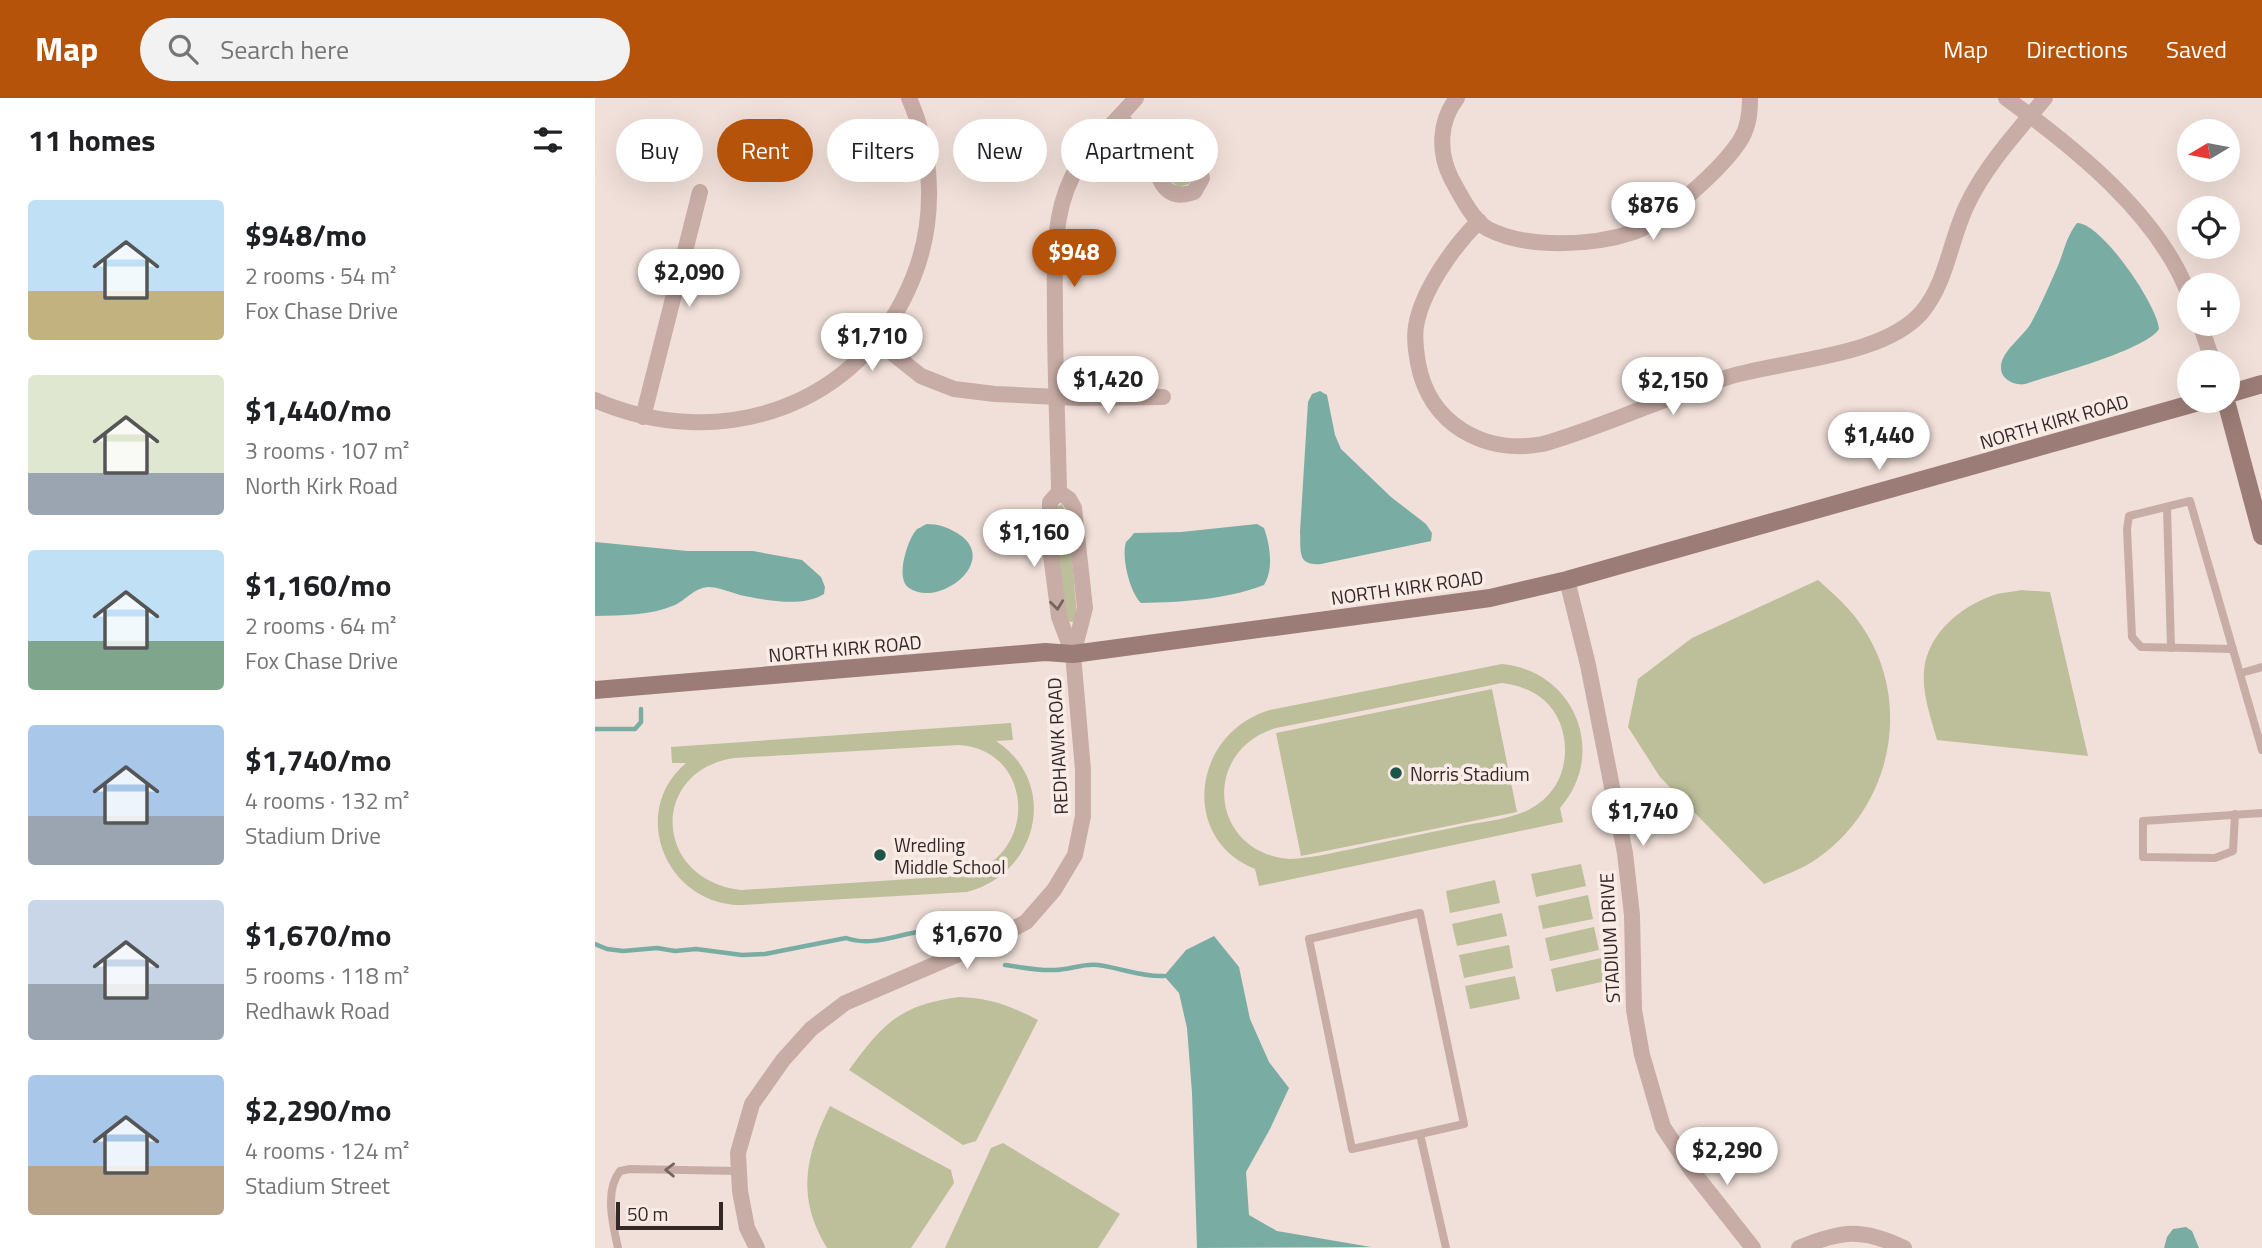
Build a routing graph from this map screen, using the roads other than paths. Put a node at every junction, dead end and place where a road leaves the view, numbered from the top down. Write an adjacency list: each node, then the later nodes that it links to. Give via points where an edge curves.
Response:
1 (909, 98): 12 (street, via 927,155 930,208 923,254 906,296)
2 (1136, 98): 8 (street)
3 (1457, 98): 10 (street, via 1447,111 1441,140 1447,170)
4 (1750, 98): 10 (street, via 1747,126 1734,149 1690,194 1635,232 1562,244 1516,239)
5 (2006, 98): 7 (street)
6 (2045, 98): 7 (street)
7 (2031, 116): 10 (street, via 1986,172 1966,206 1935,292 1904,329 1877,343 1727,378 1542,444 1503,446 1457,428 1436,409 1420,372 1415,338 1420,311 1442,266); 11 (street, via 2124,197)
8 (1119, 117): 15 (street, via 1081,161 1061,205 1056,239)
9 (700, 192): 20 (street)
10 (1479, 221)
11 (2180, 273)
12 (877, 341): 15 (street, via 921,376 954,389); 20 (street, via 852,367 796,403 728,421 695,423)
13 (2262, 384): 14 (main road)
14 (2240, 390)
15 (1056, 396): 16 (street); 21 (street)
16 (1163, 397)
17 (595, 400): 20 (street)
18 (2177, 408): 24 (main road, NORTH KIRK ROAD)
19 (2229, 413): 23 (main road)
20 (643, 417)
21 (1059, 492): 27 (street, one-way to 27, via 1050,502 1050,547 1059,617); 27 (street, via 1074,508 1084,608)
22 (2167, 507): 25 (lane); 25 (lane, via 2129,516 2127,529 2132,637 2141,647); 26 (lane, via 2189,501)
23 (2262, 536)
24 (1567, 580): 27 (main road, NORTH KIRK ROAD, via 1490,598); 39 (street, STADIUM DRIVE, via 1625,853 1641,1055 1663,1128)
25 (2171, 648): 26 (lane)
26 (2233, 649): 29 (lane)
27 (1073, 654): 30 (main road, NORTH KIRK ROAD, via 1045,652); 35 (street, REDHAWK ROAD, via 1083,816 1075,855 1055,890 1026,922 845,1003 811,1029 752,1104 738,1153)
28 (2262, 667): 29 (lane)
29 (2241, 673): 31 (lane)
30 (595, 690)
31 (2262, 750)
32 (2262, 813): 33 (lane)
33 (2235, 814): 33 (lane, via 2143,821 2143,857 2215,858 2233,851)
34 (1420, 1134): 34 (lane, via 1464,1124 1420,913 1309,939 1352,1149); 38 (lane)
35 (738, 1171): 36 (lane, one-way to 36, via 620,1171 611,1192); 37 (street, REDHAWK ROAD, via 747,1228)
36 (618, 1248)
37 (757, 1248)
38 (1445, 1248)
39 (1753, 1248)
40 (1799, 1248): 41 (street, via 1856,1232)
41 (1904, 1248)

